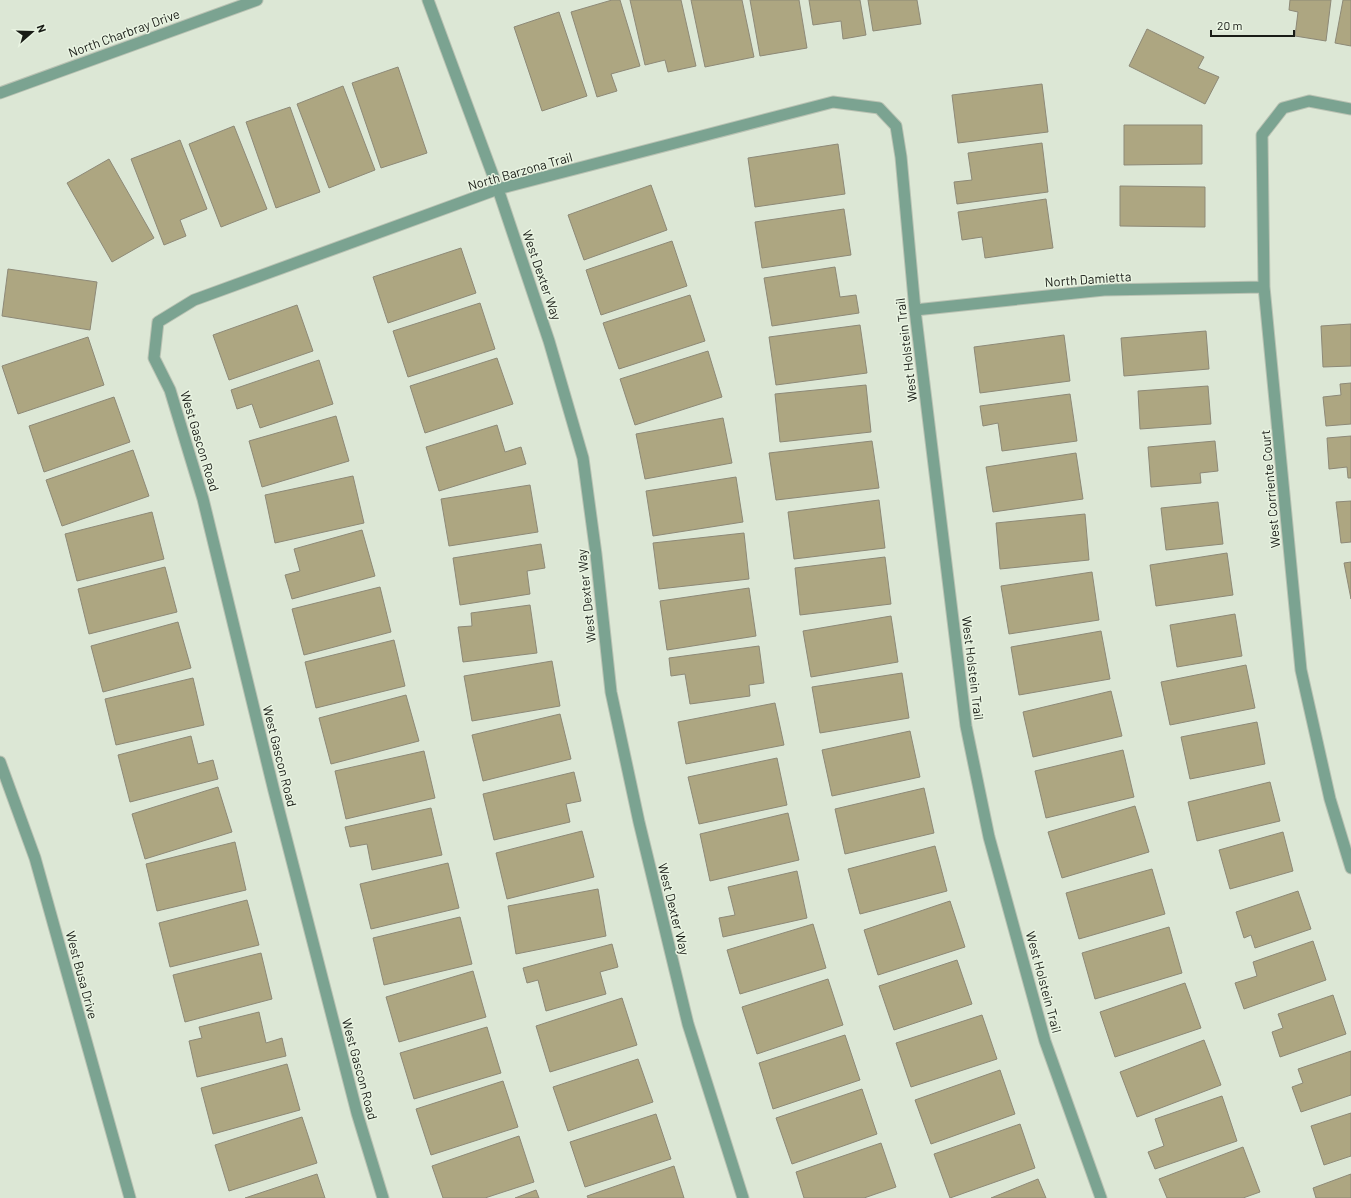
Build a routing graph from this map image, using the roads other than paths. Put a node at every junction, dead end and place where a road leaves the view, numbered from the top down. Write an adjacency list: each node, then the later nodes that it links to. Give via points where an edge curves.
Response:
1 (257, 0): 3 (street, North Charbray Drive)
2 (428, 0): 6 (street, West Dexter Way)
3 (0, 93)
4 (1351, 109): 7 (street, West Corriente Court, via 1309,101 1283,108 1262,135)
5 (896, 126): 6 (street, North Barzona Trail, via 879,108 833,102); 8 (street, West Holstein Trail)
6 (498, 189): 9 (street, North Barzona Trail, via 194,300); 14 (street, West Dexter Way, via 549,341 583,458 611,692 639,822 688,1024)
7 (1264, 287): 8 (street, North Damietta, via 1104,290); 11 (street, West Corriente Court, via 1301,670 1330,799)
8 (915, 310): 15 (street, West Holstein Trail, via 966,726 989,837 1046,1041)
9 (158, 322): 13 (street, West Gascon Road, via 154,358 170,390 203,499 274,791 355,1106)
10 (0, 762): 12 (street, West Busa Drive, via 35,858)
11 (1351, 868)
12 (130, 1198)
13 (382, 1198)
14 (743, 1198)
15 (1102, 1198)

